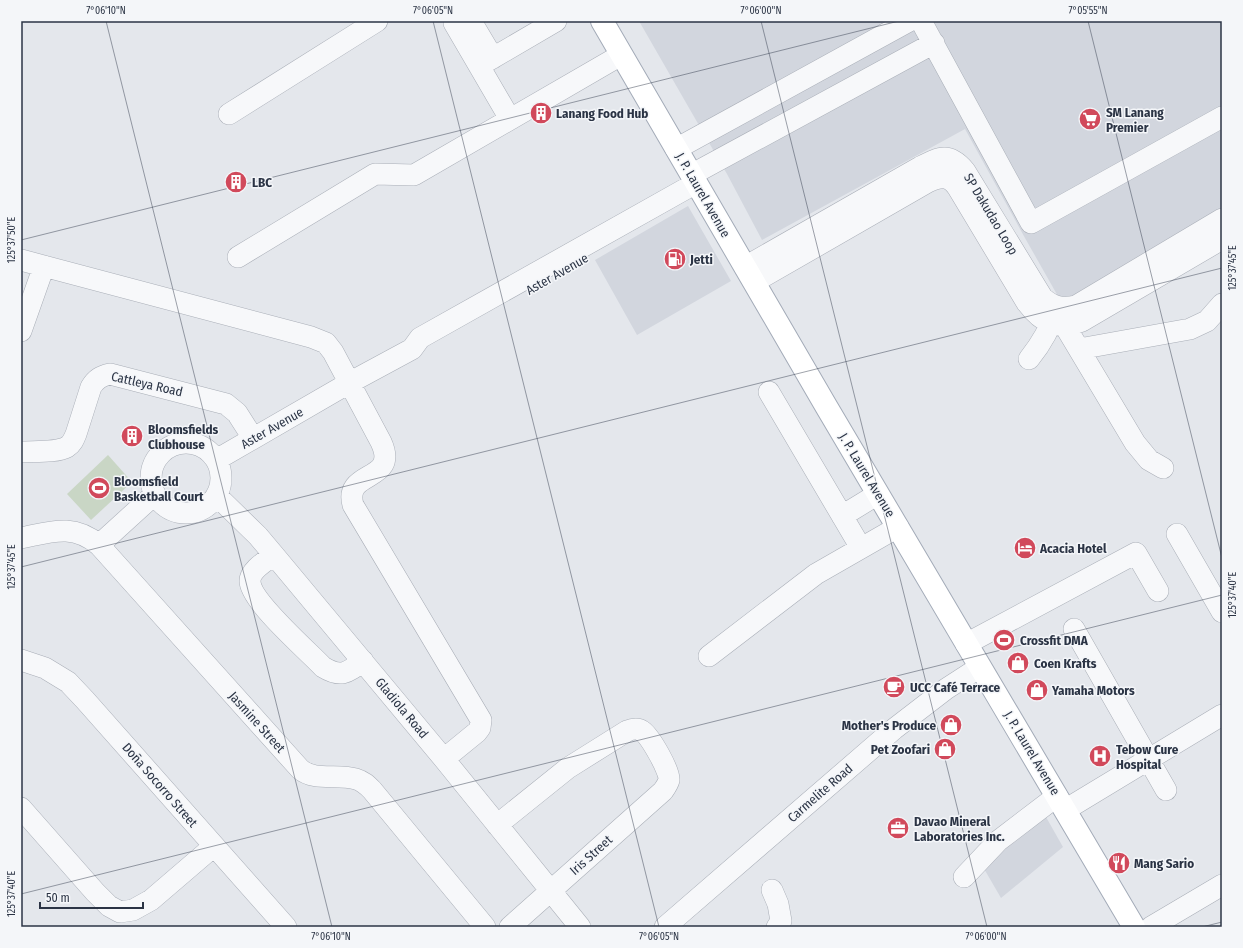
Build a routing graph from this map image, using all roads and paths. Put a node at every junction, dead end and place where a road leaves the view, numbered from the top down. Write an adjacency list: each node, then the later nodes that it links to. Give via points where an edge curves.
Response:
1 (377, 21): 10 (street)
2 (556, 21): 9 (street)
3 (602, 21): 8 (main road, J. P. Laurel Avenue)
4 (909, 21): 13 (street)
5 (922, 21): 7 (street)
6 (463, 22): 9 (street)
7 (934, 43): 11 (street, via 1031,222); 14 (street, Aster Avenue)
8 (621, 55): 12 (street); 13 (main road, J. P. Laurel Avenue)
9 (486, 62): 12 (street)
10 (228, 114)
11 (1222, 117)
12 (510, 119): 17 (street, via 414,175 375,174)
13 (676, 149): 14 (main road, J. P. Laurel Avenue)
14 (696, 184): 21 (main road, J. P. Laurel Avenue); 27 (street, Aster Avenue, via 583,253 444,332 420,338 412,349)
15 (1222, 219): 19 (street)
16 (1222, 239): 19 (street)
17 (238, 257)
18 (21, 260): 20 (street)
19 (1166, 262): 23 (street, via 1067,308)
20 (44, 266): 24 (street); 27 (street, via 320,340 326,343)
21 (749, 275): 23 (street, SP Dakudao Loop, via 856,213 936,159 952,159 965,171); 34 (main road, J. P. Laurel Avenue)
22 (1222, 304): 25 (street, via 1207,321 1190,330)
23 (1058, 319): 25 (street); 26 (street)
24 (21, 331)
25 (1079, 349): 32 (street, via 1135,443 1149,460)
26 (1029, 359)
27 (349, 383): 29 (street, Aster Avenue); 52 (street, via 386,455 386,461 382,466 354,487 353,505 481,720 482,725 477,732)
28 (769, 392): 36 (street)
29 (253, 438): 30 (street, Cattleya Road, via 238,413 226,404 110,374 94,381 73,441 61,449); 31 (street, Aster Avenue)
30 (21, 452)
31 (216, 460): 33 (street, via 207,450 195,444 180,443 167,449 156,459 153,466 151,480); 35 (street, via 221,472 221,484)
32 (1163, 468)
33 (155, 494): 35 (street, via 163,505 182,514 202,510); 40 (street)
34 (878, 494): 36 (street); 37 (main road, J. P. Laurel Avenue)
35 (216, 496): 42 (street, Gladiola Road)
36 (842, 516): 41 (street)
37 (898, 527): 41 (street); 46 (main road, J. P. Laurel Avenue)
38 (1177, 534): 44 (street)
39 (21, 538): 40 (street, Jasmine Street, via 74,532 90,538)
40 (99, 546): 64 (street, Jasmine Street, via 300,769 314,776 340,776 364,782)
41 (861, 548): 47 (street, via 816,574)
42 (274, 555): 49 (street, Gladiola Road); 49 (street, via 256,568 250,581 256,596 265,608 323,667 333,673 348,672)
43 (1158, 591): 46 (street, via 1136,553)
44 (1222, 612)
45 (1074, 629): 53 (street)
46 (966, 644): 50 (main road, J. P. Laurel Avenue)
47 (709, 656)
48 (21, 660): 58 (street, Doña Socorro Street, via 45,668 68,682)
49 (363, 661): 52 (street, Gladiola Road)
50 (980, 667): 55 (main road, J. P. Laurel Avenue); 67 (street, Carmelite Road, via 946,689 894,729)
51 (1222, 715): 53 (street)
52 (444, 759): 57 (street, Gladiola Road)
53 (1150, 760): 54 (street); 55 (street)
54 (1166, 790)
55 (1061, 803): 59 (street, via 998,841); 69 (main road, J. P. Laurel Avenue)
56 (21, 808): 58 (street, via 108,906 120,912 133,910 151,900)
57 (497, 825): 62 (street, Gladiola Road); 62 (street, Iris Street, via 568,768 621,735 632,729 642,731 647,736 667,769 669,781 663,791)
58 (214, 846): 63 (street, Doña Socorro Street)
59 (964, 877)
60 (1222, 885): 70 (street)
61 (772, 890): 68 (street, via 781,921)
62 (550, 891): 65 (street, Iris Street); 66 (street, Gladiola Road)
63 (286, 927)
64 (486, 927)
65 (510, 927)
66 (580, 927)
67 (667, 927)
68 (777, 927)
69 (1134, 927)
70 (1151, 927)

